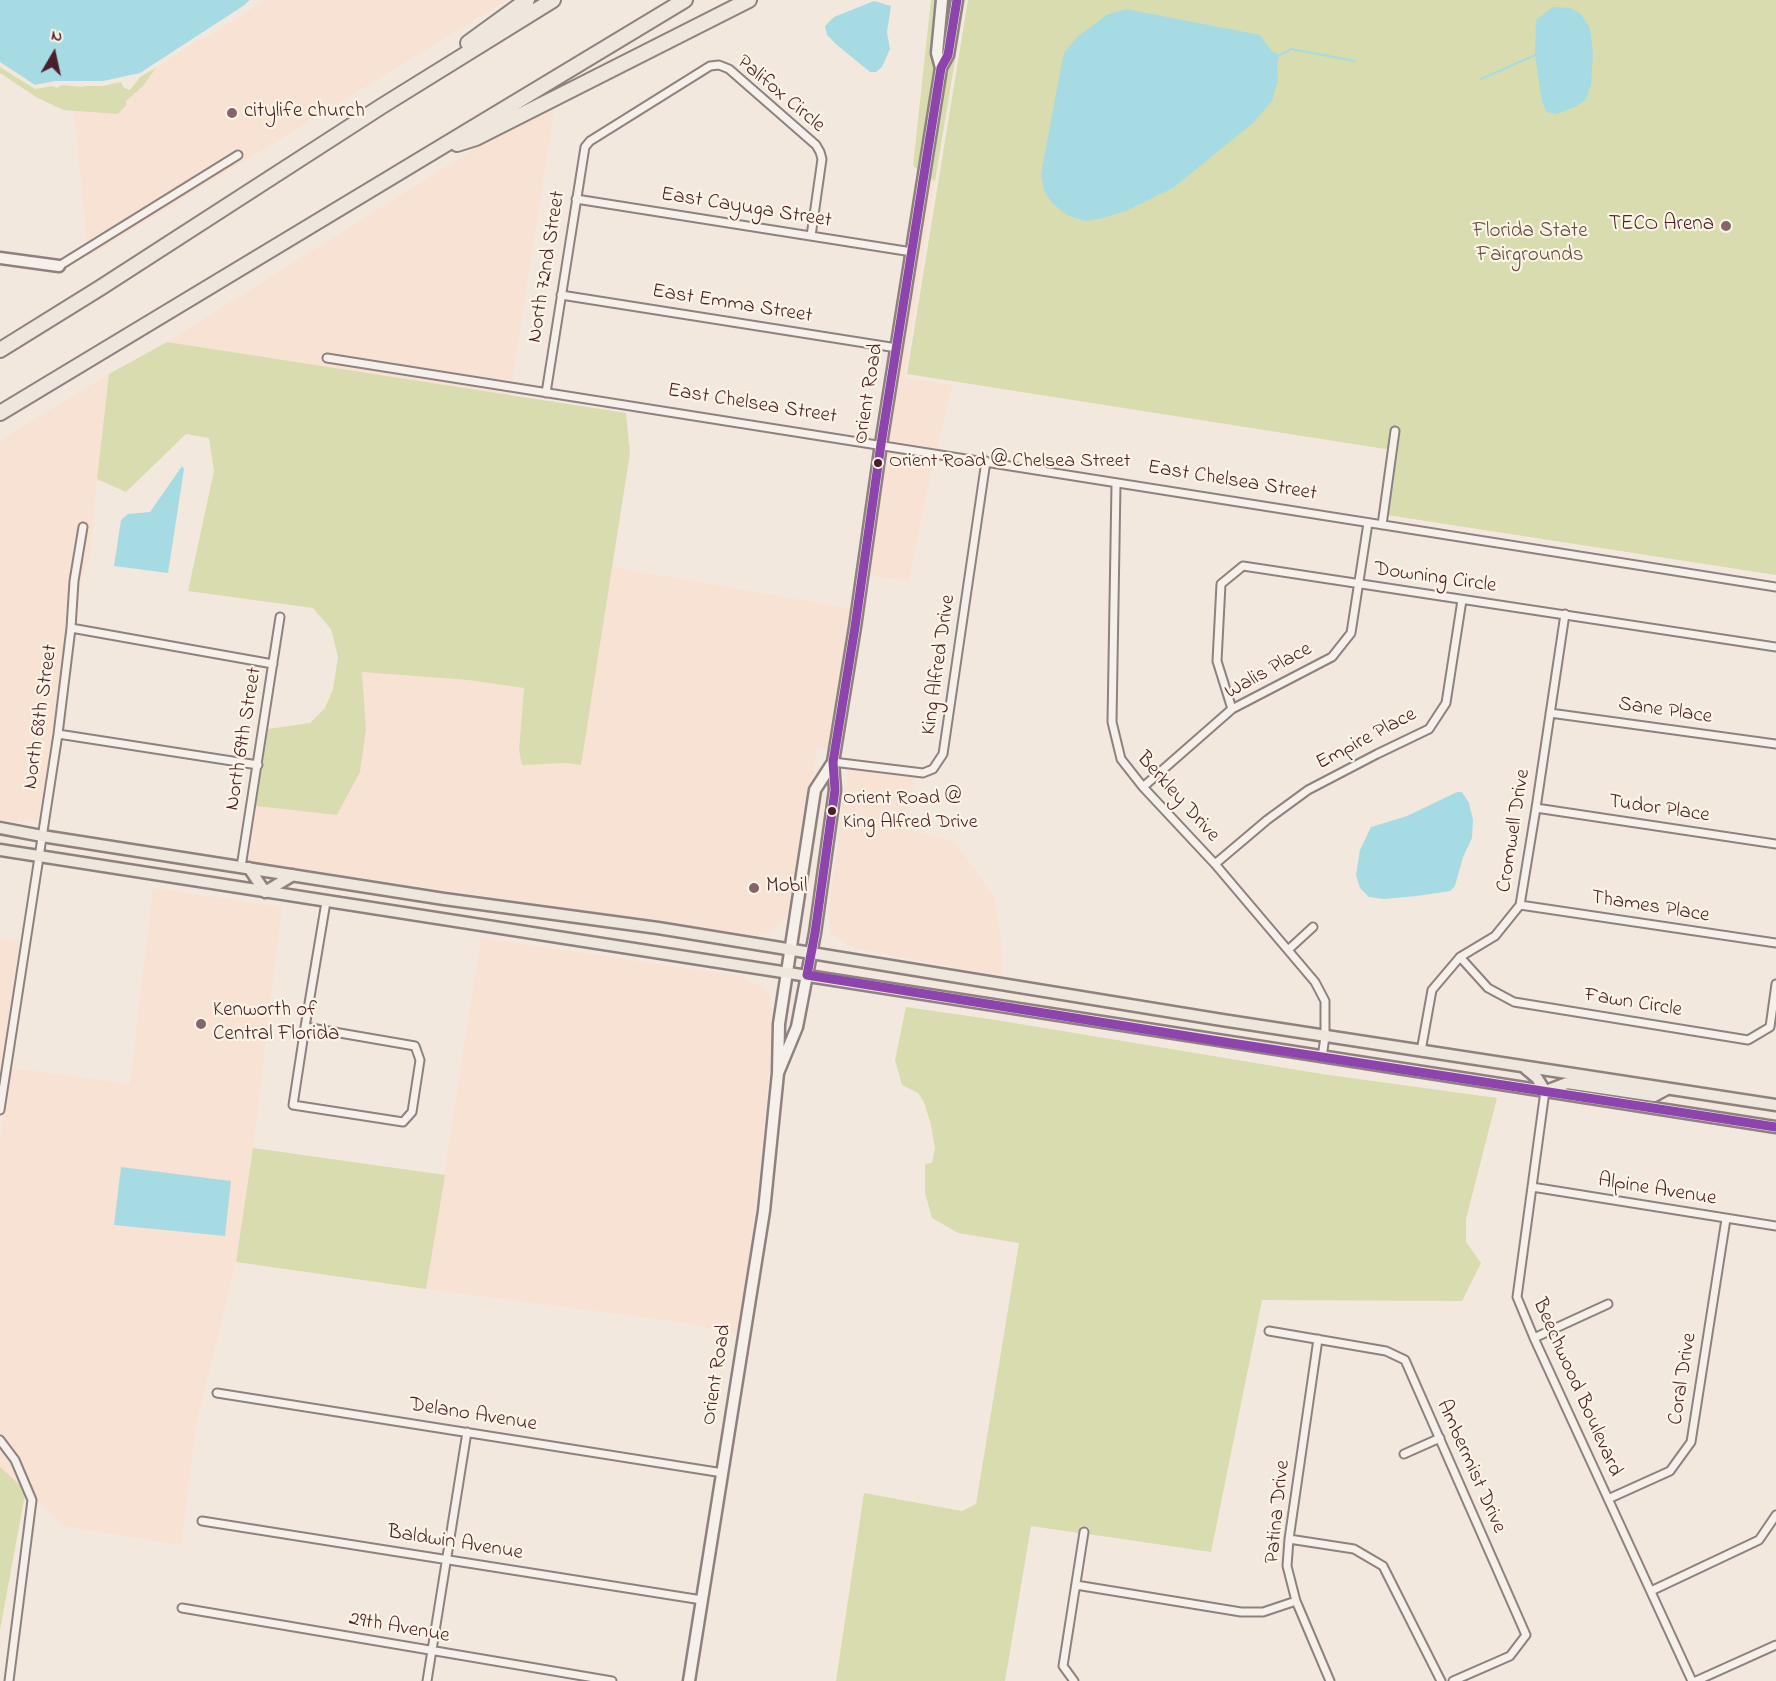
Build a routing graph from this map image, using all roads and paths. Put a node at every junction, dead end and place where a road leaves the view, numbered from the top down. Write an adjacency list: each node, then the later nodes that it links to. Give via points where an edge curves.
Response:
1 (527, 0): 8 (highway)
2 (553, 0): 8 (highway)
3 (685, 0): 10 (highway)
4 (749, 0): 10 (highway, via 476,138)
5 (942, 0): 7 (street, Orient Road, via 937,53)
6 (957, 0): 7 (street, Orient Road, via 948,55)
7 (941, 68): 14 (street, Orient Road)
8 (382, 106): 19 (highway)
9 (585, 147): 12 (street, North 72nd Street); 13 (street, Palifox Circle, via 710,66 719,65 729,69 820,152)
10 (433, 153): 22 (highway)
11 (238, 155): 16 (street)
12 (576, 199): 13 (street, East Cayuga Street); 17 (street, North 72nd Street)
13 (810, 236): 14 (street, East Cayuga Street)
14 (912, 252): 18 (street, Orient Road)
15 (0, 258): 16 (street)
16 (59, 267)
17 (561, 295): 18 (street, East Emma Street); 21 (street, North 72nd Street)
18 (897, 348): 24 (street, Orient Road)
19 (0, 350)
20 (327, 358): 21 (street, East Chelsea Street)
21 (546, 393): 24 (street, East Chelsea Street)
22 (1, 413)
23 (1395, 431): 28 (street)
24 (881, 444): 25 (street, East Chelsea Street); 42 (street, Orient Road)
25 (986, 461): 26 (street, East Chelsea Street); 42 (street, King Alfred Drive, via 944,754 933,769 923,773)
26 (1116, 484): 27 (street, East Chelsea Street); 44 (street, Berkley Drive, via 1112,722 1121,759)
27 (1368, 523): 28 (street, East Chelsea Street); 30 (street, Walis Place)
28 (1382, 525): 31 (street, East Chelsea Street)
29 (83, 527): 35 (street, North 68th Street)
30 (1359, 584): 32 (street, Downing Circle); 38 (street, Walis Place, via 1351,633 1332,657); 38 (street, Downing Circle, via 1243,566 1221,584 1217,662)
31 (1776, 587)
32 (1462, 600): 33 (street, Downing Circle); 51 (street, Empire Place, via 1446,703 1429,729 1308,790)
33 (1565, 614): 36 (street, Downing Circle); 39 (street, Cromwell Drive)
34 (280, 617): 37 (street, North 69th Street)
35 (71, 628): 37 (street); 40 (street, North 68th Street)
36 (1776, 647)
37 (273, 664): 43 (street, North 69th Street)
38 (1232, 709): 44 (street, Walis Place)
39 (1550, 713): 41 (street, Sane Place); 45 (street, Cromwell Drive)
40 (58, 734): 43 (street); 47 (street, North 68th Street)
41 (1776, 744)
42 (833, 762): 59 (street, Orient Road, via 815,790); 61 (street, Orient Road, via 834,790)
43 (258, 765): 52 (street, North 69th Street)
44 (1143, 787): 51 (street, Berkley Drive)
45 (1536, 808): 48 (street, Tudor Place); 56 (street, Cromwell Drive)
46 (0, 828): 47 (main road)
47 (42, 836): 50 (street, North 68th Street); 52 (main road)
48 (1776, 844)
49 (0, 850): 50 (main road)
50 (39, 857): 54 (main road); 75 (street, North 68th Street)
51 (1215, 864): 60 (street, Berkley Drive)
52 (245, 868): 53 (main road); 54 (main road)
53 (293, 875): 54 (main road); 59 (main road)
54 (265, 892): 55 (main road)
55 (326, 902): 63 (main road); 66 (street)
56 (1520, 905): 58 (street, Thames Place); 62 (street, Cromwell Drive, via 1495,936)
57 (1313, 927): 60 (street)
58 (1776, 943)
59 (791, 949): 61 (main road); 63 (street, Orient Road)
60 (1288, 950): 67 (street, Berkley Drive, via 1315,982 1325,1001)
61 (812, 953): 64 (street, Orient Road); 67 (main road)
62 (1460, 957): 65 (street, Fawn Circle, via 1488,988 1514,1002 1748,1040 1770,1027); 68 (street, Cromwell Drive, via 1432,990)
63 (787, 972): 64 (main road); 71 (street, Orient Road, via 779,1024)
64 (807, 975): 69 (main road); 71 (street, Orient Road, via 797,1027)
65 (1776, 984)
66 (305, 1027): 66 (street, via 294,1105 403,1122 411,1112 420,1060 415,1046)
67 (1325, 1036): 68 (main road); 69 (street, Berkley Drive)
68 (1421, 1051): 70 (main road)
69 (1322, 1057): 73 (main road)
70 (1525, 1068): 72 (main road); 73 (main road)
71 (778, 1073): 89 (street, Orient Road, via 764,1211)
72 (1668, 1089): 73 (main road, via 1654,1096 1567,1083); 74 (main road)
73 (1545, 1091): 76 (main road); 77 (street, Beechwood Boulevard)
74 (1776, 1105)
75 (0, 1110)
76 (1776, 1126)
77 (1532, 1187): 78 (street, Alpine Avenue); 82 (street, Beechwood Boulevard, via 1517,1297)
78 (1726, 1219): 79 (street, Alpine Avenue); 90 (street, Coral Drive, via 1691,1442 1670,1471)
79 (1776, 1226)
80 (1608, 1304): 82 (street)
81 (1269, 1331): 83 (street, Ambermist Drive)
82 (1534, 1338): 90 (street, Beechwood Boulevard)
83 (1318, 1339): 86 (street, Ambermist Drive, via 1386,1351 1405,1360); 94 (street, Patina Drive)
84 (217, 1393): 85 (street, Delano Avenue)
85 (467, 1432): 89 (street, Delano Avenue); 95 (street)
86 (1440, 1438): 88 (street); 110 (street, Ambermist Drive, via 1526,1635 1510,1656)
87 (0, 1440): 103 (street, via 15,1460 32,1500)
88 (1404, 1454)
89 (723, 1473): 98 (street, Orient Road)
90 (1608, 1499): 97 (street, Beechwood Boulevard)
91 (1776, 1515): 97 (street, via 1759,1540)
92 (202, 1521): 95 (street, Baldwin Avenue)
93 (1084, 1532): 96 (street)
94 (1289, 1539): 99 (street, Patina Drive, via 1287,1566); 109 (street, via 1354,1549 1383,1566)
95 (446, 1559): 98 (street, Baldwin Avenue); 102 (street)
96 (1076, 1585): 99 (street, via 1241,1612 1263,1612); 107 (street, via 1063,1666)
97 (1651, 1591): 111 (street, Beechwood Boulevard)
98 (702, 1600): 106 (street, Orient Road)
99 (1296, 1600): 108 (street, Patina Drive)
100 (182, 1608): 102 (street, 29th Avenue)
101 (1776, 1645): 111 (street)
102 (432, 1652): 104 (street); 105 (street, 29th Avenue)
103 (9, 1681)
104 (427, 1681)
105 (612, 1681)
106 (689, 1681)
107 (1074, 1681)
108 (1330, 1681)
109 (1441, 1681)
110 (1453, 1681)
111 (1694, 1681)

